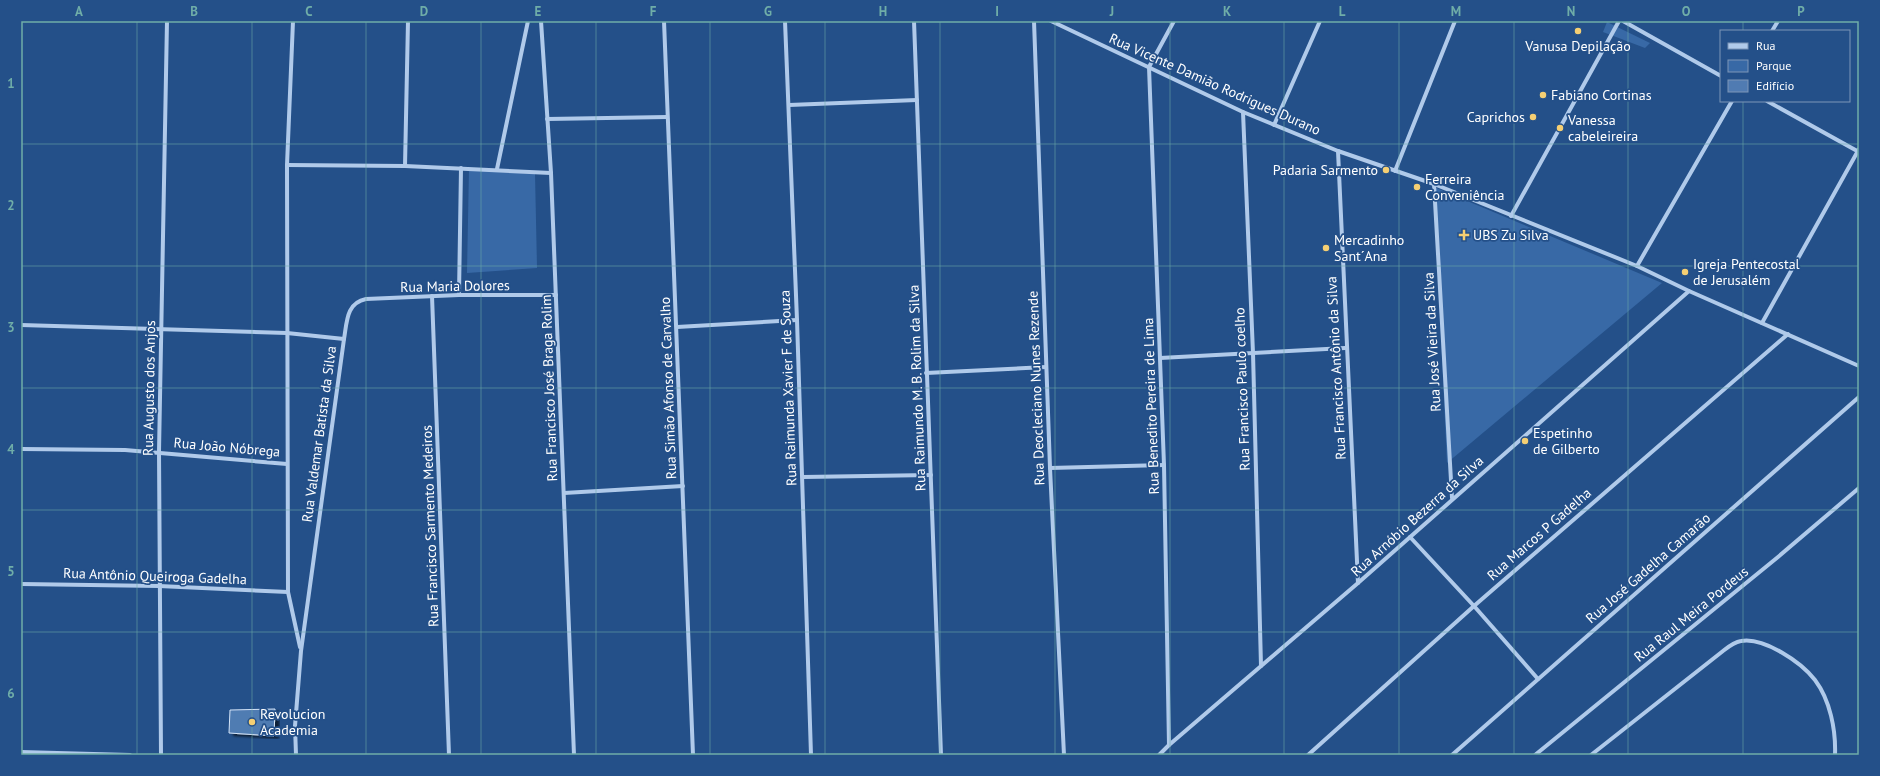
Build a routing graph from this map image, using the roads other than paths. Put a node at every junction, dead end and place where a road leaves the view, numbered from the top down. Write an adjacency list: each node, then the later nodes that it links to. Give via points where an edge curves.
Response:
1 (167, 21): 47 (street, Rua Augusto dos Anjos)
2 (293, 21): 30 (street)
3 (408, 21): 31 (street)
4 (528, 21): 33 (street)
5 (541, 21): 26 (street, Rua Francisco José Braga Rolim)
6 (664, 21): 25 (street, Rua Simão Afonso de Carvalho)
7 (785, 21): 23 (street, Rua Raimunda Xavier F de Souza)
8 (914, 21): 20 (street, Rua Raimundo M. B. Rolim da Silva)
9 (1034, 21): 55 (street, Rua Deocleciano Nunes Rezende)
10 (1051, 21): 18 (street, Rua Vicente Damião Rodrigues Durano)
11 (1174, 21): 18 (street)
12 (1320, 21): 27 (street)
13 (1455, 21): 34 (street)
14 (1619, 21): 37 (street)
15 (1623, 21): 19 (street)
16 (1778, 21): 17 (street)
17 (1773, 30)
18 (1149, 66): 24 (street, Rua Vicente Damião Rodrigues Durano); 53 (street, Rua Benedito Pereira de Lima)
19 (1720, 75)
20 (917, 100): 23 (street); 56 (street, Rua Raimundo M. B. Rolim da Silva)
21 (1731, 102): 38 (street)
22 (1769, 102): 29 (street)
23 (789, 105): 43 (street, Rua Raimunda Xavier F de Souza)
24 (1243, 112): 27 (street, Rua Vicente Damião Rodrigues Durano); 52 (street, Rua Francisco Paulo coelho)
25 (667, 117): 26 (street); 46 (street, Rua Simão Afonso de Carvalho)
26 (548, 119): 35 (street, Rua Francisco José Braga Rolim)
27 (1274, 125): 28 (street, Rua Vicente Damião Rodrigues Durano)
28 (1338, 151): 34 (street, Rua Vicente Damião Rodrigues Durano); 51 (street, Rua Francisco Antônio da Silva)
29 (1859, 151): 44 (street)
30 (287, 165): 31 (street); 48 (street)
31 (405, 166): 32 (street)
32 (461, 168): 33 (street); 40 (street)
33 (497, 169): 35 (street)
34 (1395, 171): 36 (street, Rua Vicente Damião Rodrigues Durano)
35 (551, 173): 41 (street, Rua Francisco José Braga Rolim)
36 (1434, 184): 37 (street, Rua Vicente Damião Rodrigues Durano); 68 (street, Rua José Vieira da Silva)
37 (1511, 216): 38 (street, Rua Vicente Damião Rodrigues Durano)
38 (1637, 266): 39 (street, Rua Vicente Damião Rodrigues Durano)
39 (1689, 291): 44 (street, Rua Vicente Damião Rodrigues Durano); 68 (street, Rua Arnóbio Bezerra da Silva)
40 (459, 295): 41 (street, Rua Maria Dolores); 42 (street, Rua Maria Dolores)
41 (556, 295): 67 (street, Rua Francisco José Braga Rolim)
42 (432, 296): 50 (street, Rua Maria Dolores, via 356,302 349,312); 83 (street, Rua Francisco Sarmento Medeiros)
43 (797, 320): 46 (street); 64 (street, Rua Raimunda Xavier F de Souza)
44 (1762, 322): 49 (street, Rua Vicente Damião Rodrigues Durano)
45 (21, 325): 47 (street, Rua Valdemar Batista da Silva)
46 (677, 327): 65 (street, Rua Simão Afonso de Carvalho)
47 (161, 328): 48 (street, Rua Valdemar Batista da Silva); 59 (street, Rua Augusto dos Anjos)
48 (287, 333): 50 (street, Rua Valdemar Batista da Silva); 60 (street)
49 (1788, 334): 54 (street, Rua Vicente Damião Rodrigues Durano); 74 (street, Rua Marcos P Gadelha)
50 (344, 339): 75 (street, Rua Valdemar Batista da Silva)
51 (1345, 348): 52 (street); 70 (street, Rua Francisco Antônio da Silva)
52 (1252, 353): 53 (street); 76 (street, Rua Francisco Paulo coelho)
53 (1160, 358): 61 (street, Rua Benedito Pereira de Lima)
54 (1859, 366)
55 (1046, 367): 56 (street); 62 (street, Rua Deocleciano Nunes Rezende)
56 (926, 373): 63 (street, Rua Raimundo M. B. Rolim da Silva)
57 (1859, 397): 77 (street, Rua José Gadelha Camarão)
58 (21, 449): 59 (street, Rua João Nóbrega, via 90,448)
59 (159, 452): 60 (street, Rua João Nóbrega); 72 (street, Rua Augusto dos Anjos)
60 (287, 464): 73 (street)
61 (1164, 465): 62 (street); 78 (street, Rua Benedito Pereira de Lima)
62 (1050, 468): 88 (street, Rua Deocleciano Nunes Rezende)
63 (931, 475): 64 (street); 87 (street, Rua Raimundo M. B. Rolim da Silva)
64 (803, 477): 86 (street, Rua Raimunda Xavier F de Souza)
65 (683, 486): 67 (street); 85 (street, Rua Simão Afonso de Carvalho)
66 (1859, 488): 92 (street, Rua Raul Meira Pordeus)
67 (564, 493): 84 (street, Rua Francisco José Braga Rolim)
68 (1452, 498): 69 (street, Rua Arnóbio Bezerra da Silva)
69 (1410, 537): 70 (street, Rua Arnóbio Bezerra da Silva); 74 (street)
70 (1358, 583): 76 (street, Rua Arnóbio Bezerra da Silva)
71 (21, 584): 72 (street, Rua Antônio Queiroga Gadelha)
72 (160, 586): 73 (street, Rua Antônio Queiroga Gadelha); 81 (street, Rua Augusto dos Anjos)
73 (288, 592): 75 (street)
74 (1474, 606): 77 (street); 90 (street, Rua Marcos P Gadelha)
75 (300, 651): 82 (street, Rua Valdemar Batista da Silva, via 295,726)
76 (1261, 666): 78 (street, Rua Arnóbio Bezerra da Silva)
77 (1538, 679): 91 (street, Rua José Gadelha Camarão)
78 (1169, 745): 89 (street, Rua Arnóbio Bezerra da Silva)
79 (21, 752): 80 (street)
80 (130, 755)
81 (161, 755)
82 (296, 755)
83 (449, 755)
84 (574, 755)
85 (693, 755)
86 (811, 755)
87 (941, 755)
88 (1064, 755)
89 (1159, 755)
90 (1308, 755)
91 (1452, 755)
92 (1535, 755)
93 (1591, 755): 94 (street, via 1722,651 1741,641 1750,641 1777,650 1798,664 1815,680 1826,700 1833,722)
94 (1835, 755)

